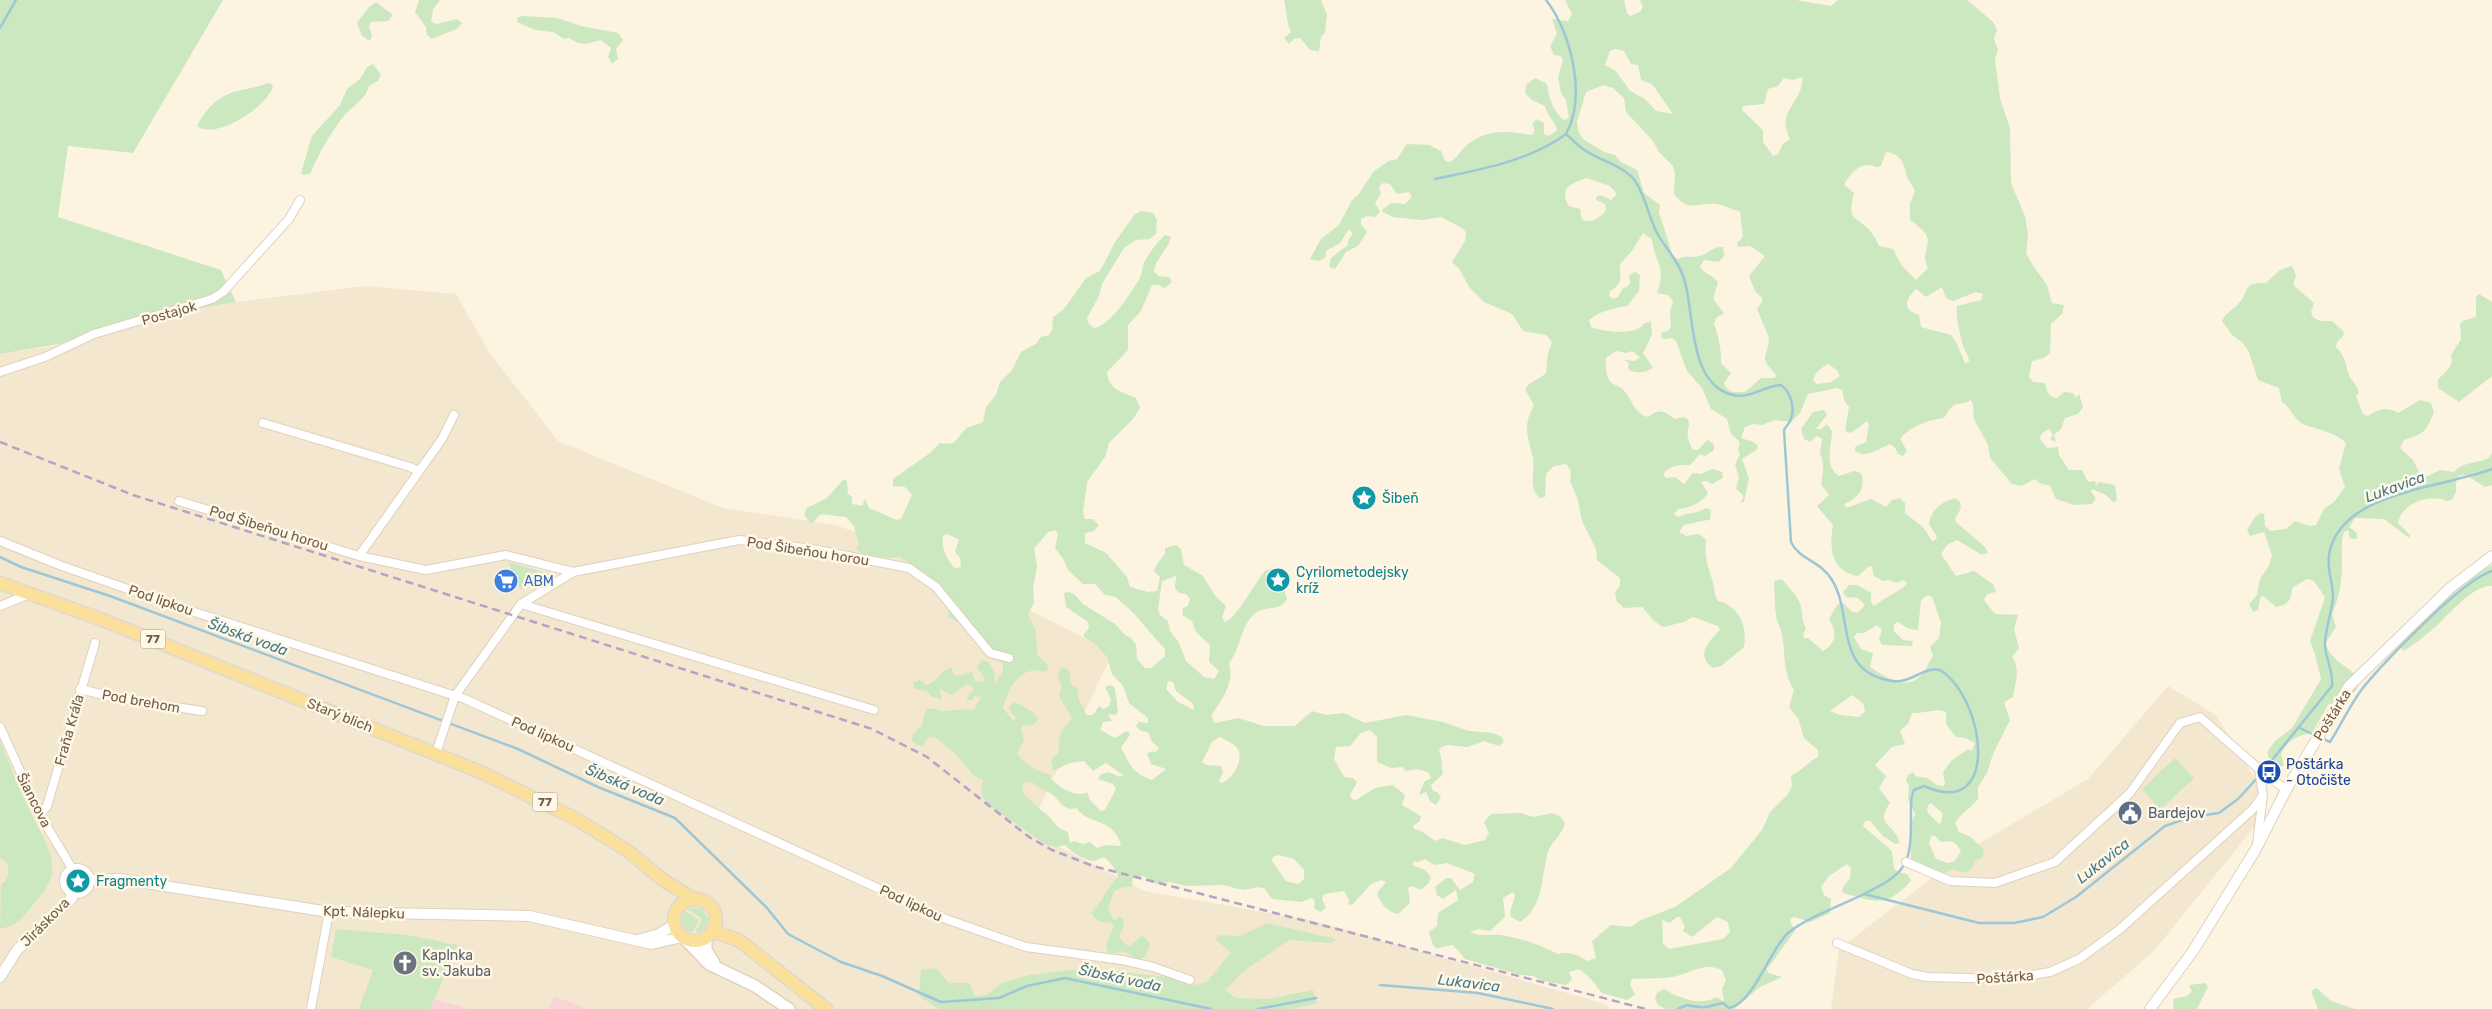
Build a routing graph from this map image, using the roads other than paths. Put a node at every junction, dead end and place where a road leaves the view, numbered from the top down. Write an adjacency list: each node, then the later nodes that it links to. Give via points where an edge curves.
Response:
1 (300, 200): 2 (street, Postajok, via 289,219 223,292 212,299 94,334 45,357)
2 (0, 372)
3 (454, 415): 5 (street)
4 (263, 423): 5 (street)
5 (419, 472): 8 (street)
6 (179, 501): 8 (street, Pod Šibeňou horou)
7 (0, 541): 18 (street, Pod lipkou, via 182,608)
8 (359, 556): 10 (street, Pod Šibeňou horou, via 426,570 506,555)
9 (2492, 556): 24 (street, Poštárka, via 2450,588 2349,686)
10 (573, 572): 13 (street, Pod Šibeňou horou); 16 (street, Pod Šibeňou horou, via 739,540 909,568 936,587 990,653)
11 (0, 583): 12 (main road, Starý blich / 77)
12 (29, 594): 14 (street); 22 (main road, Starý blich / 77, via 104,620)
13 (520, 604): 18 (street, Pod Šibeňou horou); 19 (street)
14 (0, 606)
15 (94, 643): 17 (street, Fraňa Kráľa)
16 (1008, 658)
17 (80, 689): 20 (street, Pod brehom); 26 (street, Fraňa Kráľa, via 47,806)
18 (455, 696): 22 (street, Pod Šibeňou horou); 45 (street, Pod lipkou, via 943,918 1026,947 1122,960)
19 (874, 710)
20 (202, 711)
21 (0, 727): 26 (street, Šiancova)
22 (436, 753): 31 (main road, Starý blich / 77, via 538,798 578,820 628,851)
23 (2259, 768): 24 (street); 25 (street); 28 (street, via 2200,716 2180,722 2130,793 2055,862 1996,883 1950,881)
24 (2286, 790): 27 (street, Poštárka)
25 (2263, 795): 27 (street); 42 (street, Poštárka, via 2252,810 2119,930 2079,959 2050,972 2008,979 1927,977)
26 (40, 815): 29 (street, Šiancova)
27 (2256, 849): 49 (street, Poštárka, via 2194,951)
28 (1906, 862)
29 (73, 870): 30 (street, via 84,871); 32 (street, via 66,879 66,886)
30 (90, 880): 32 (street, via 86,890); 35 (street, Kpt. Nálepku, via 120,879)
31 (663, 880): 33 (main road, Starý blich / 77); 34 (main road, Starý blich / 77)
32 (71, 892): 44 (street, Jiráskova, via 72,898 17,950)
33 (694, 899): 34 (main road, via 681,904); 36 (main road, 77, via 706,902)
34 (677, 910): 37 (main road)
35 (329, 912): 40 (street, Kpt. Nálepku, via 528,916); 46 (street)
36 (716, 917): 38 (main road); 41 (main road, 77, via 733,929)
37 (674, 926): 39 (main road); 40 (street)
38 (709, 935): 39 (main road, 77, via 699,941); 41 (main road, 77); 43 (main road, via 704,944)
39 (684, 938): 40 (street, Kpt. Nálepku, via 652,944); 43 (main road, via 704,960)
40 (637, 941)
41 (740, 941): 48 (main road, 77)
42 (1837, 943)
43 (720, 970): 47 (main road, via 755,986)
44 (0, 977)
45 (1190, 980)
46 (311, 1009)
47 (789, 1009)
48 (826, 1009)
49 (2150, 1009)

